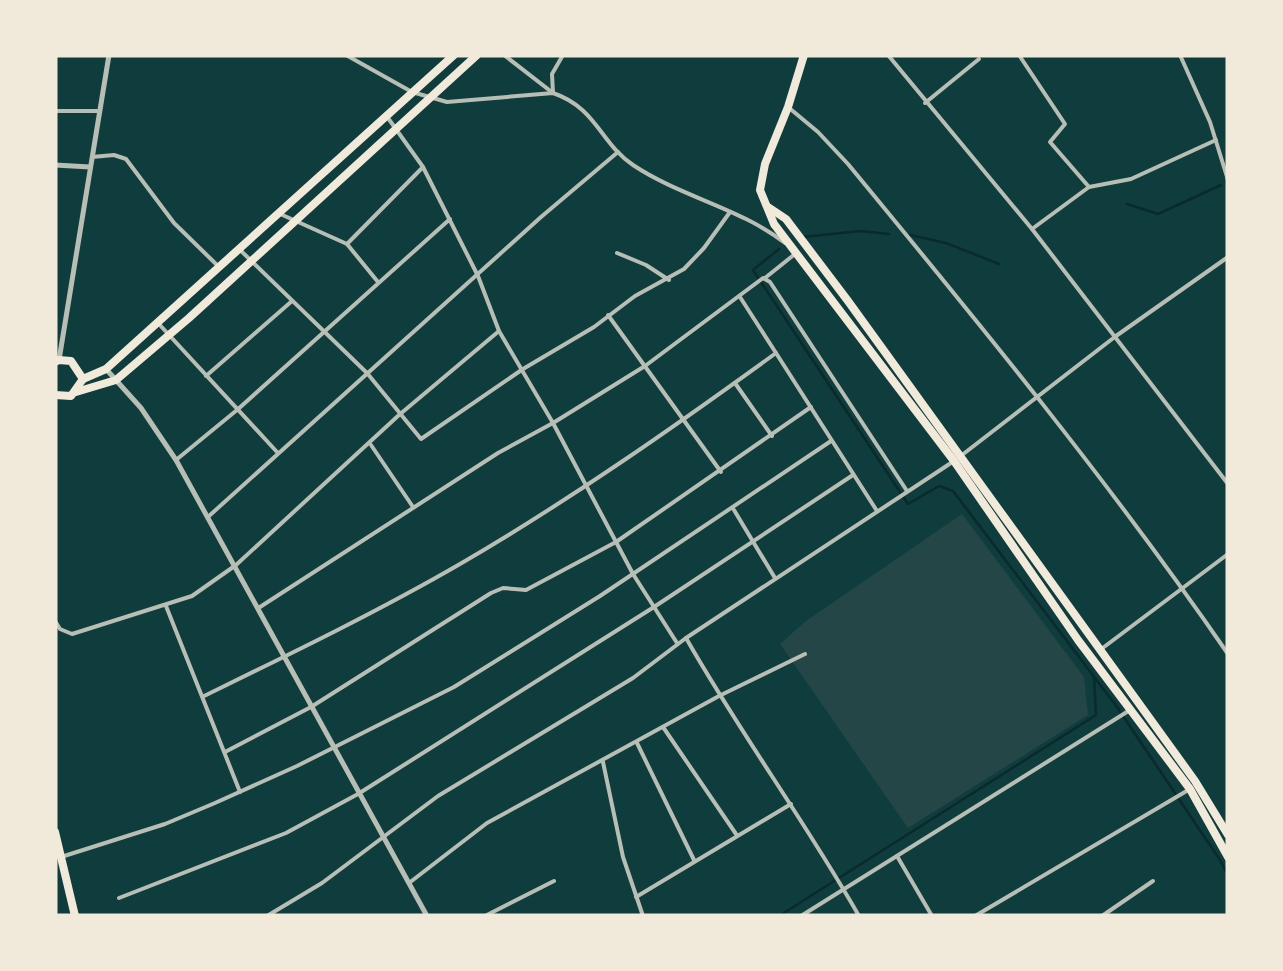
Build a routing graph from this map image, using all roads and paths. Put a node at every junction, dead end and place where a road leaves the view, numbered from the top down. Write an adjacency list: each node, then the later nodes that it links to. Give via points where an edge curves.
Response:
1 (109, 55): 20 (street)
2 (346, 55): 13 (street)
3 (357, 55): 13 (street)
4 (477, 55): 16 (main road)
5 (504, 55): 15 (street)
6 (563, 55): 15 (street, via 552,74)
7 (804, 55): 18 (main road)
8 (888, 55): 17 (street)
9 (1019, 55): 30 (street, via 1066,124 1050,142)
10 (1180, 55): 23 (street)
11 (448, 57): 14 (main road)
12 (980, 58): 17 (street)
13 (361, 62): 14 (street)
14 (412, 92): 16 (street); 21 (main road)
15 (553, 94): 16 (street, via 467,102); 24 (street, via 580,106)
16 (430, 98): 22 (main road)
17 (924, 103): 36 (street)
18 (788, 107): 31 (main road, via 765,164 760,190); 68 (street, via 848,164)
19 (55, 111): 20 (street)
20 (98, 111): 25 (street)
21 (385, 114): 22 (street); 33 (main road)
22 (395, 128): 28 (street); 35 (main road)
23 (1216, 140): 29 (street); 30 (street, via 1130,179)
24 (618, 152): 32 (street, via 644,172); 44 (street)
25 (92, 156): 27 (street); 43 (street, via 126,159 174,224)
26 (55, 165): 27 (street)
27 (90, 167): 57 (street)
28 (424, 167): 34 (street); 37 (street)
29 (1228, 180)
30 (1090, 187): 36 (street)
31 (768, 207): 39 (main road); 79 (main road, via 796,232)
32 (730, 212): 39 (street, via 763,226); 46 (street)
33 (277, 213): 35 (street); 38 (main road)
34 (450, 218): 44 (street); 47 (street)
35 (294, 220): 37 (street); 42 (main road)
36 (1032, 229): 55 (street)
37 (347, 244): 47 (street)
38 (238, 248): 42 (street); 43 (main road)
39 (792, 250): 45 (street); 79 (main road)
40 (617, 253): 46 (street)
41 (1228, 257): 55 (street)
42 (251, 260): 49 (street); 54 (main road)
43 (218, 266): 51 (main road)
44 (478, 276): 52 (street); 61 (street)
45 (764, 278): 48 (street); 85 (street)
46 (669, 280): 50 (street)
47 (378, 282): 53 (street)
48 (739, 296): 56 (street); 58 (street)
49 (292, 301): 53 (street); 62 (street)
50 (608, 314): 58 (street); 60 (street)
51 (157, 323): 54 (street); 59 (main road)
52 (499, 331): 60 (street); 72 (street)
53 (322, 332): 61 (street); 71 (street)
54 (168, 335): 62 (street); 64 (main road)
55 (1116, 336): 68 (street); 83 (street)
56 (776, 353): 65 (street); 70 (street)
57 (57, 361): 63 (main road, via 77,365)
58 (644, 366): 73 (street); 74 (street)
59 (106, 369): 63 (main road); 64 (street)
60 (523, 369): 72 (street, via 425,438 417,438); 74 (street)
61 (367, 373): 72 (street); 78 (street)
62 (206, 376): 71 (street)
63 (83, 378): 66 (main road)
64 (116, 380): 66 (main road); 80 (street)
65 (735, 383): 73 (street); 75 (street)
66 (76, 392): 67 (main road)
67 (56, 395): 69 (main road)
68 (1038, 398): 79 (street); 96 (street)
69 (55, 406)
70 (811, 407): 75 (street); 76 (street)
71 (237, 410): 78 (street); 80 (street)
72 (399, 415): 77 (street)
73 (683, 420): 81 (street); 84 (street)
74 (553, 423): 84 (street); 86 (street)
75 (772, 436): 81 (street)
76 (831, 441): 82 (street); 87 (street)
77 (370, 444): 86 (street); 93 (street)
78 (277, 452): 89 (street)
79 (957, 459): 85 (street); 103 (main road); 110 (main road)
80 (176, 460): 89 (street)
81 (721, 472): 91 (street)
82 (853, 474): 88 (street); 90 (street)
83 (1228, 484)
84 (585, 486): 91 (street); 106 (street, via 457,566)
85 (907, 490): 88 (street)
86 (412, 507): 98 (street)
87 (733, 508): 90 (street); 94 (street)
88 (877, 511): 95 (street)
89 (209, 516): 93 (street)
90 (751, 541): 95 (street); 99 (street)
91 (616, 542): 94 (street); 109 (street, via 526,590 491,593)
92 (1228, 554): 96 (street)
93 (236, 565): 97 (street, via 192,596); 98 (street)
94 (633, 574): 99 (street); 113 (street, via 454,687)
95 (775, 578): 101 (street)
96 (1183, 588): 103 (street); 105 (street)
97 (166, 605): 100 (street, via 72,634); 107 (street)
98 (260, 607): 106 (street)
99 (654, 607): 102 (street); 118 (street)
100 (55, 621)
101 (686, 638): 102 (street); 108 (street)
102 (678, 644): 123 (street, via 438,796)
103 (1100, 650): 122 (main road)
104 (805, 654): 108 (street)
105 (1228, 654)
106 (285, 656): 107 (street); 109 (street)
107 (204, 696): 114 (street)
108 (719, 696): 111 (street); 119 (street)
109 (311, 707): 113 (street); 114 (street)
110 (1130, 710): 116 (main road); 124 (street)
111 (663, 726): 112 (street); 120 (street)
112 (636, 742): 115 (street); 127 (street)
113 (333, 748): 117 (street); 118 (street)
114 (225, 752): 117 (street)
115 (603, 762): 130 (street, via 487,823); 132 (street)
116 (1190, 789): 126 (main road); 142 (street)
117 (240, 792): 125 (street)
118 (358, 794): 123 (street); 133 (street, via 286,833)
119 (792, 803): 120 (street); 131 (street)
120 (736, 834): 127 (street)
121 (56, 836): 125 (main road)
122 (1228, 836)
123 (383, 839): 130 (street); 135 (street)
124 (897, 856): 131 (street); 141 (street)
125 (61, 857): 134 (main road)
126 (1228, 857)
127 (694, 860): 132 (street)
128 (554, 880): 137 (street)
129 (1154, 881): 143 (street)
130 (409, 883): 136 (street)
131 (844, 889): 139 (street); 140 (street)
132 (636, 897): 138 (street)
133 (119, 898)
134 (76, 916)
135 (267, 916)
136 (425, 916)
137 (485, 916)
138 (643, 916)
139 (802, 916)
140 (859, 916)
141 (932, 916)
142 (975, 916)
143 (1102, 916)

